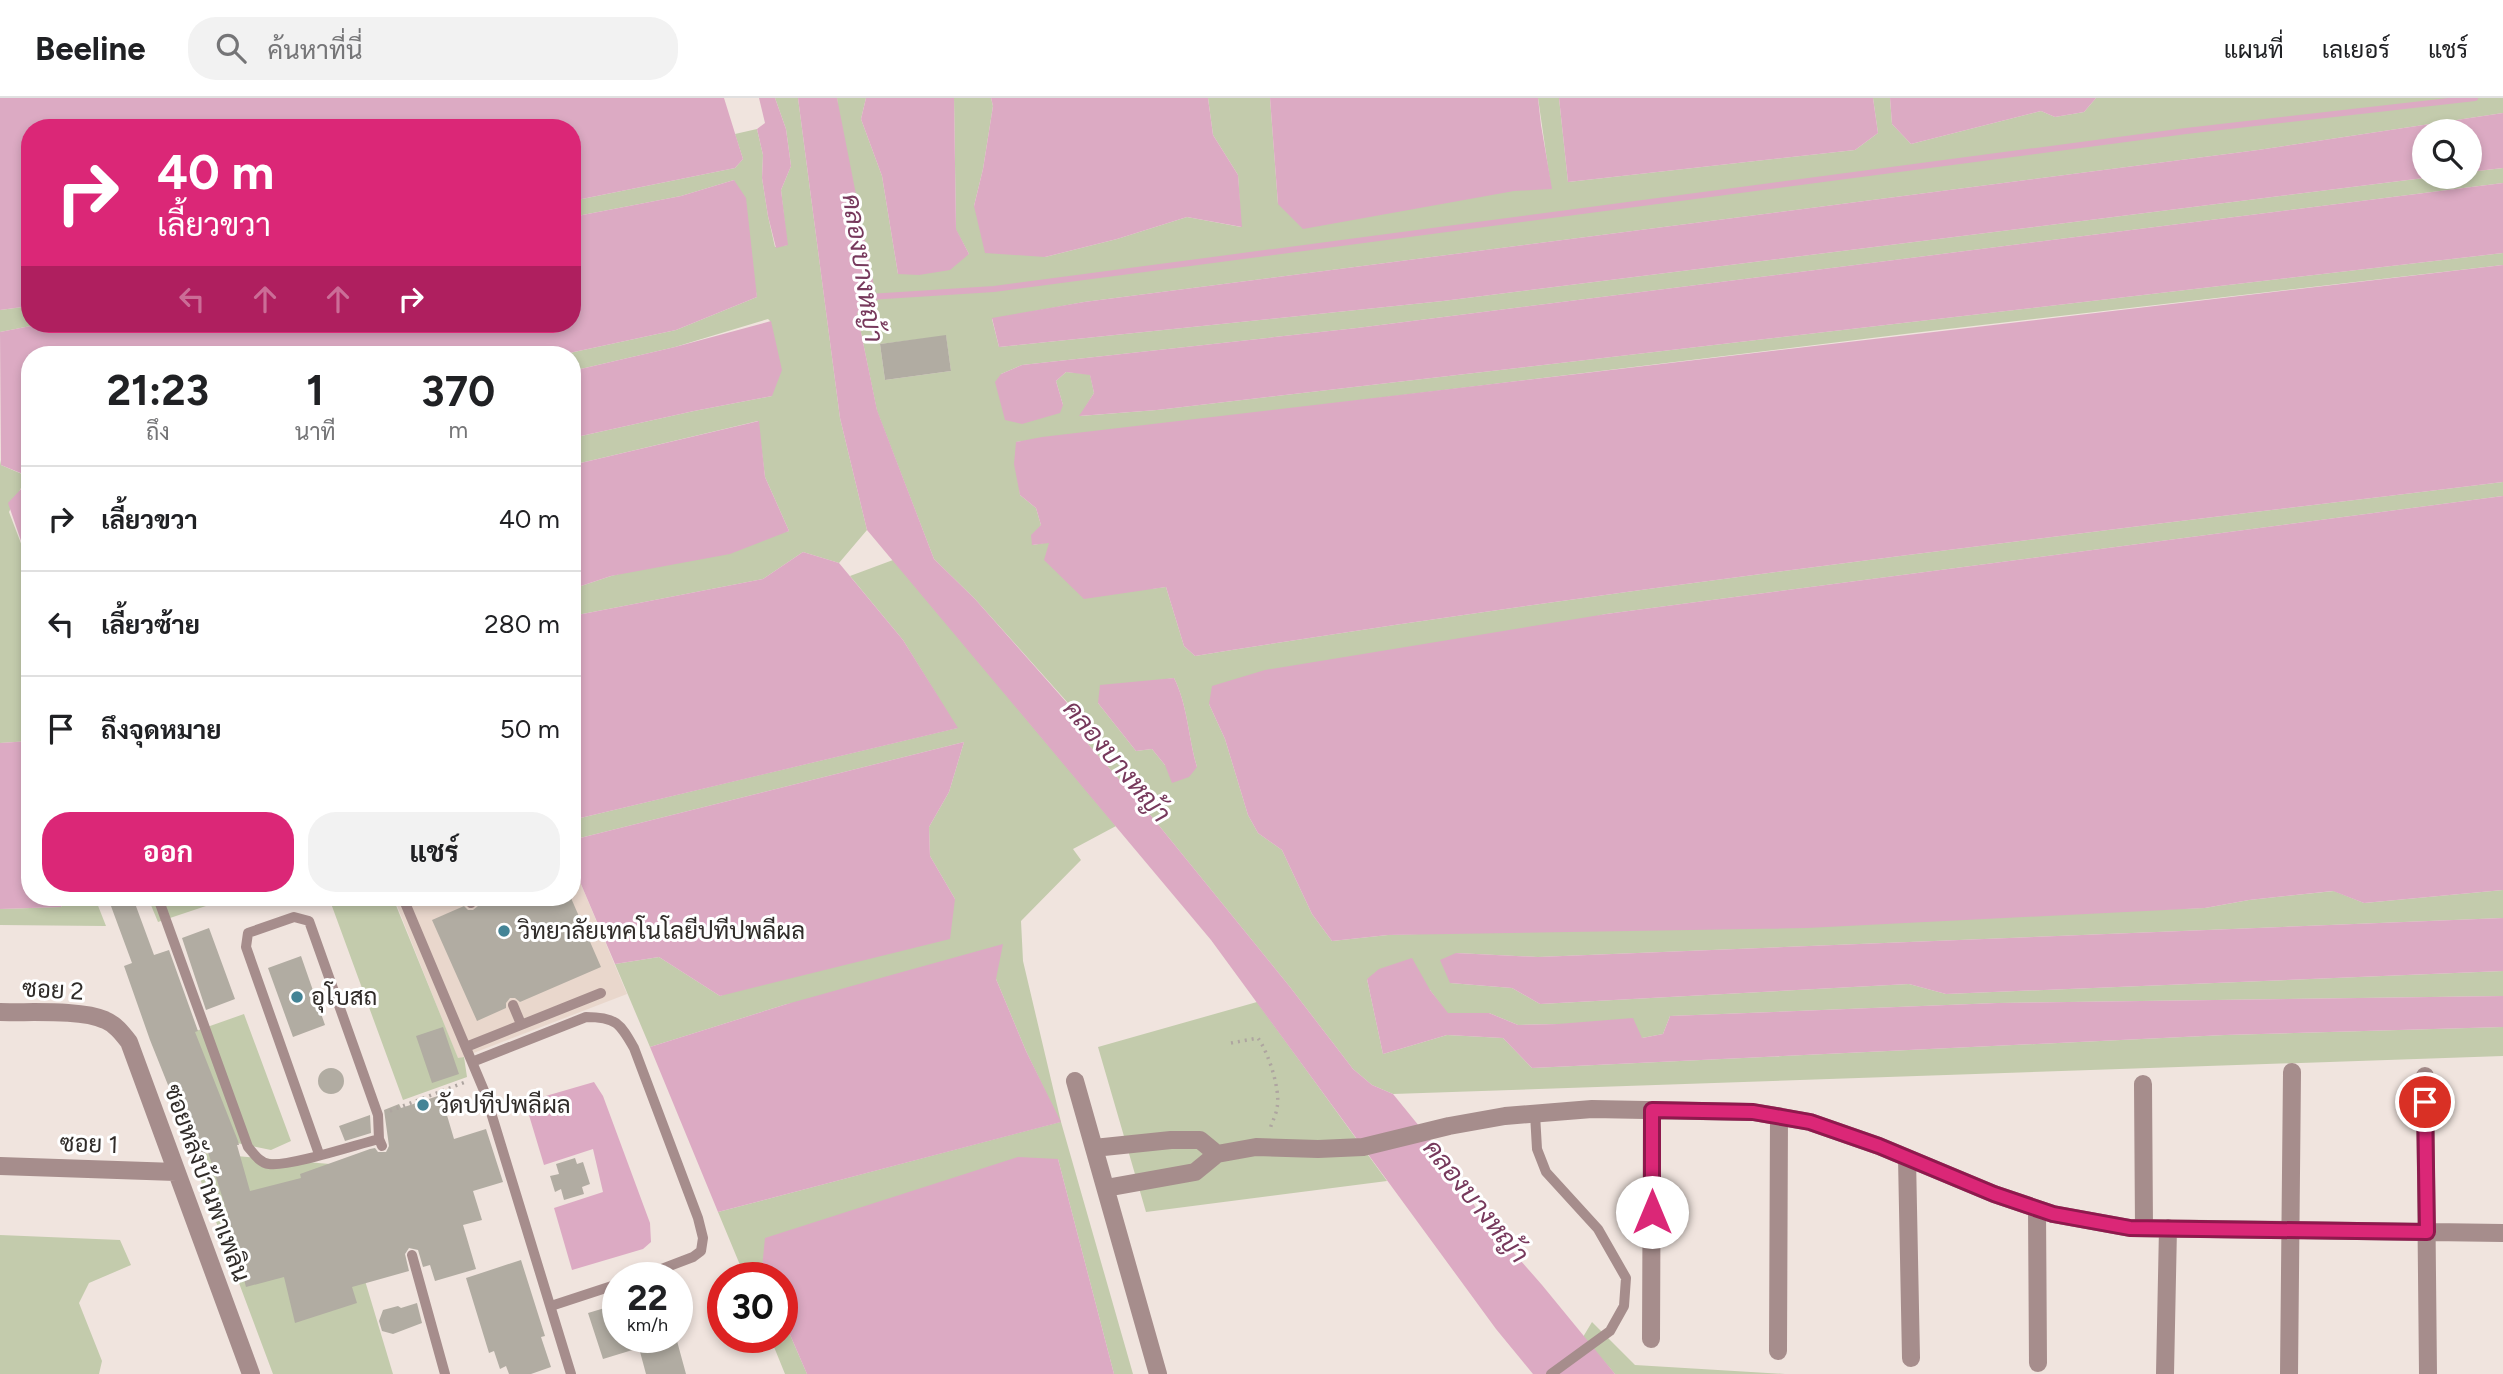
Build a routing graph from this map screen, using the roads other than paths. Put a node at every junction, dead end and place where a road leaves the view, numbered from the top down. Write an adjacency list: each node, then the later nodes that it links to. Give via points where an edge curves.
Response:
1 (161, 906): 18 (lane, via 248,1147 266,1164)
2 (406, 906): 8 (lane)
3 (601, 993): 7 (lane)
4 (513, 1005): 7 (lane)
5 (0, 1012): 6 (street, ซอย 2)
6 (104, 1019): 22 (street, ซอยหลังบ้านพาเพลิน, via 130,1042)
7 (521, 1024): 8 (lane)
8 (466, 1047): 9 (lane)
9 (472, 1062): 31 (lane, via 586,1017 602,1017 622,1026 703,1238 701,1251); 33 (lane, via 502,1143)
10 (2292, 1072): 27 (street)
11 (2425, 1076): 28 (street)
12 (1074, 1081): 17 (street)
13 (2143, 1084): 25 (street)
14 (1652, 1110): 15 (street); 16 (street); 34 (street)
15 (1535, 1114): 19 (street, via 1449,1126 1363,1147 1263,1147); 42 (lane, via 1537,1149 1546,1172 1598,1229 1626,1278 1623,1306 1610,1331)
16 (1779, 1116): 20 (street, via 1810,1122); 35 (street)
17 (1094, 1148): 19 (street, via 1200,1140); 23 (street)
18 (319, 1154): 18 (lane, via 246,947 248,933 294,918 309,921 378,1115 380,1142)
19 (1217, 1154): 23 (street, via 1195,1172)
20 (1908, 1158): 24 (street); 36 (street)
21 (0, 1166): 22 (street, ซอย 1)
22 (176, 1172): 38 (street, ซอยหลังบ้านพาเพลิน)
23 (1106, 1188): 41 (street)
24 (2037, 1209): 25 (street); 37 (street)
25 (2144, 1228): 26 (street)
26 (2168, 1228): 27 (street); 43 (street)
27 (2291, 1230): 28 (street); 44 (street)
28 (2427, 1232): 29 (street); 45 (street)
29 (2503, 1233)
30 (412, 1255): 39 (lane)
31 (680, 1262)
32 (602, 1289): 33 (lane)
33 (551, 1306): 40 (lane)
34 (1651, 1339)
35 (1777, 1351)
36 (1911, 1358)
37 (2038, 1363)
38 (251, 1374)
39 (445, 1374)
40 (571, 1374)
41 (1158, 1374)
42 (1551, 1374)
43 (2165, 1374)
44 (2290, 1374)
45 (2428, 1374)

